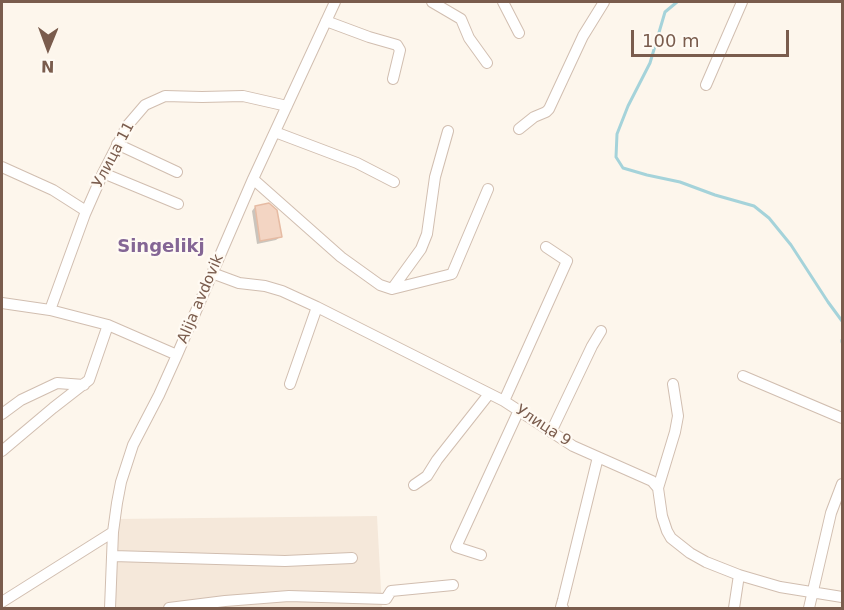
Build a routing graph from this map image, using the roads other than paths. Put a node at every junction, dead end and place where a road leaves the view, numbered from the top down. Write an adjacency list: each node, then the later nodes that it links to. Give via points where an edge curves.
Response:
1 (335, 2): 6 (street, Alija avdovik)
2 (432, 2): 8 (street, via 461,19 469,38)
3 (503, 2): 7 (street)
4 (604, 2): 12 (street, via 583,36 549,109)
5 (742, 2): 10 (street)
6 (326, 21): 9 (street, via 397,45 400,50); 11 (street, Alija avdovik)
7 (519, 33)
8 (488, 63)
9 (393, 79)
10 (706, 85)
11 (287, 106): 14 (street, Alija avdovik); 15 (street, Улица 11, via 243,96 165,96 145,105)
12 (519, 129)
13 (448, 131): 26 (street, via 435,177 427,234)
14 (275, 132): 19 (street, Alija avdovik); 20 (street, via 357,163)
15 (117, 144): 17 (street); 18 (street, Улица 11)
16 (2, 167): 23 (street, via 53,190)
17 (177, 172)
18 (103, 173): 22 (street); 23 (street, Улица 11)
19 (253, 179): 25 (street, Alija avdovik); 26 (street, via 341,257 380,285)
20 (394, 182)
21 (488, 189): 26 (street, via 452,274)
22 (178, 204)
23 (86, 211): 29 (street, Улица 11)
24 (546, 247): 38 (street, via 567,261)
25 (212, 273): 28 (street, Улица 9, via 282,291); 32 (street, Alija avdovik)
26 (393, 289)
27 (2, 303): 29 (street)
28 (317, 307): 34 (street); 37 (street, Улица 9)
29 (50, 310): 30 (street)
30 (108, 325): 32 (street); 36 (street, via 89,381)
31 (601, 331): 42 (street)
32 (177, 355): 48 (street, Alija avdovik, via 133,445 121,482)
33 (742, 376): 41 (street)
34 (290, 384)
35 (673, 384): 47 (street, via 678,416)
36 (84, 385): 40 (street, via 57,383); 43 (street)
37 (489, 394): 38 (street, Улица 9); 46 (street, via 427,476)
38 (504, 400): 39 (street, Улица 9)
39 (519, 410): 42 (street, Улица 9); 49 (street, via 456,547)
40 (2, 414)
41 (843, 417)
42 (551, 432): 44 (street, Улица 9)
43 (2, 451)
44 (598, 457): 47 (street, Улица 9, via 652,481); 61 (street)
45 (843, 484): 54 (street, via 831,513)
46 (414, 485)
47 (658, 488): 52 (street, via 662,516 671,537 706,562)
48 (113, 532): 50 (street, Alija avdovik); 56 (street)
49 (481, 555)
50 (112, 556): 51 (street, via 285,561); 59 (street, Alija avdovik)
51 (352, 558)
52 (739, 575): 54 (street); 62 (street)
53 (453, 585): 57 (street, via 391,591 386,599)
54 (812, 592): 55 (street); 63 (street)
55 (843, 597)
56 (2, 602)
57 (353, 603): 58 (street, via 289,596)
58 (225, 605): 60 (street)
59 (110, 609)
60 (170, 609)
61 (563, 609)
62 (734, 609)
63 (809, 609)

